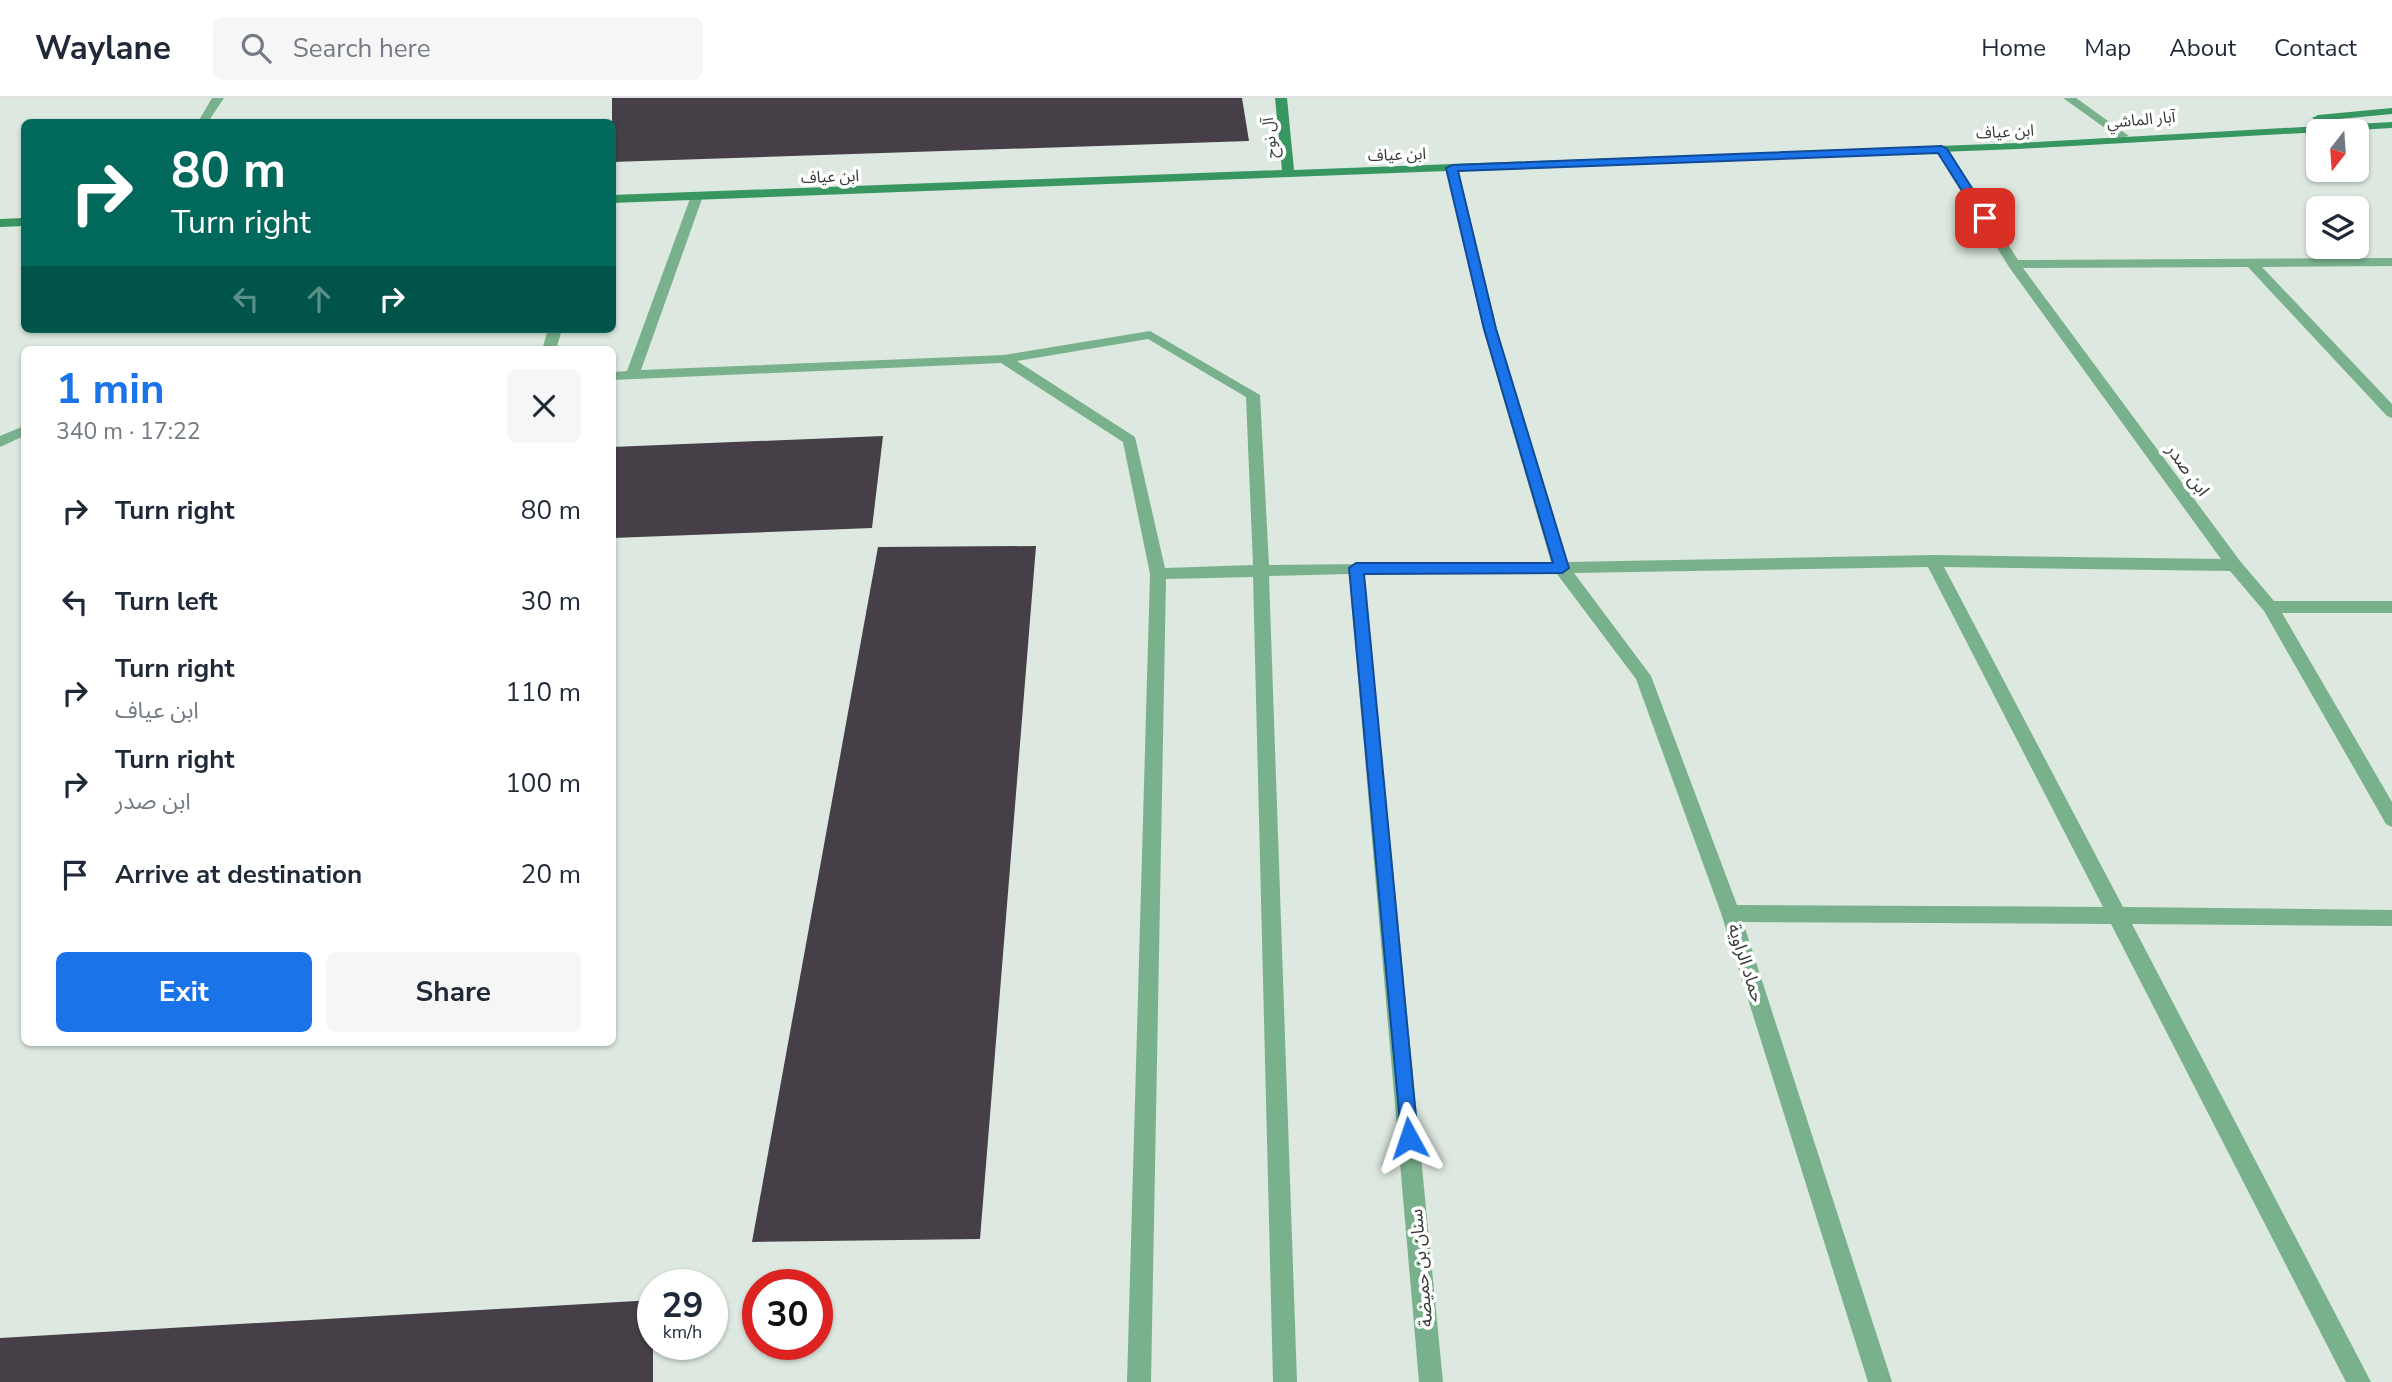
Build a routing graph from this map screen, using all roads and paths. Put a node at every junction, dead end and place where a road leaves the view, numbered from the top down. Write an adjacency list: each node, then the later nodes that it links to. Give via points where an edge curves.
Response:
1 (218, 98): 5 (street)
2 (1281, 98): 11 (street, آل نوح)
3 (2069, 98): 7 (street)
4 (2392, 111): 7 (street, آبار الماشي)
5 (205, 119)
6 (2392, 125): 8 (street, ابن عياف)
7 (2123, 136): 8 (street, آبار الماشي)
8 (2018, 146): 9 (street, ابن عياف)
9 (1942, 149): 10 (street, ابن عياف); 18 (street, ابن صدر)
10 (1452, 168): 11 (street, ابن عياف); 28 (street, via 1490,329)
11 (1288, 174): 12 (street, ابن عياف)
12 (697, 196): 13 (street, ابن عياف); 20 (street)
13 (616, 200)
14 (21, 222): 15 (street)
15 (0, 223)
16 (2392, 262): 17 (street)
17 (2252, 263): 18 (street); 22 (street)
18 (2014, 264): 26 (street, ابن صدر)
19 (1004, 359): 20 (street); 29 (street, via 1150,335 1252,395); 30 (street, via 1130,440)
20 (632, 375): 21 (street)
21 (616, 376)
22 (2392, 413)
23 (21, 432): 24 (street)
24 (0, 442)
25 (1933, 561): 26 (street); 28 (street); 35 (street)
26 (2234, 565): 31 (street, ابن صدر)
27 (1356, 568): 28 (street); 29 (street); 39 (street, سنان بن حميضة)
28 (1562, 568): 34 (street, حماد الراوية, via 1643,676)
29 (1261, 571): 30 (street); 38 (street)
30 (1157, 574): 37 (street)
31 (2270, 607): 32 (street); 33 (street, ابن صدر)
32 (2392, 607)
33 (2392, 819)
34 (1731, 913): 35 (street); 40 (street, حماد الراوية)
35 (2119, 916): 36 (street); 41 (street)
36 (2392, 918)
37 (1139, 1382)
38 (1285, 1382)
39 (1431, 1382)
40 (1880, 1382)
41 (2359, 1382)

